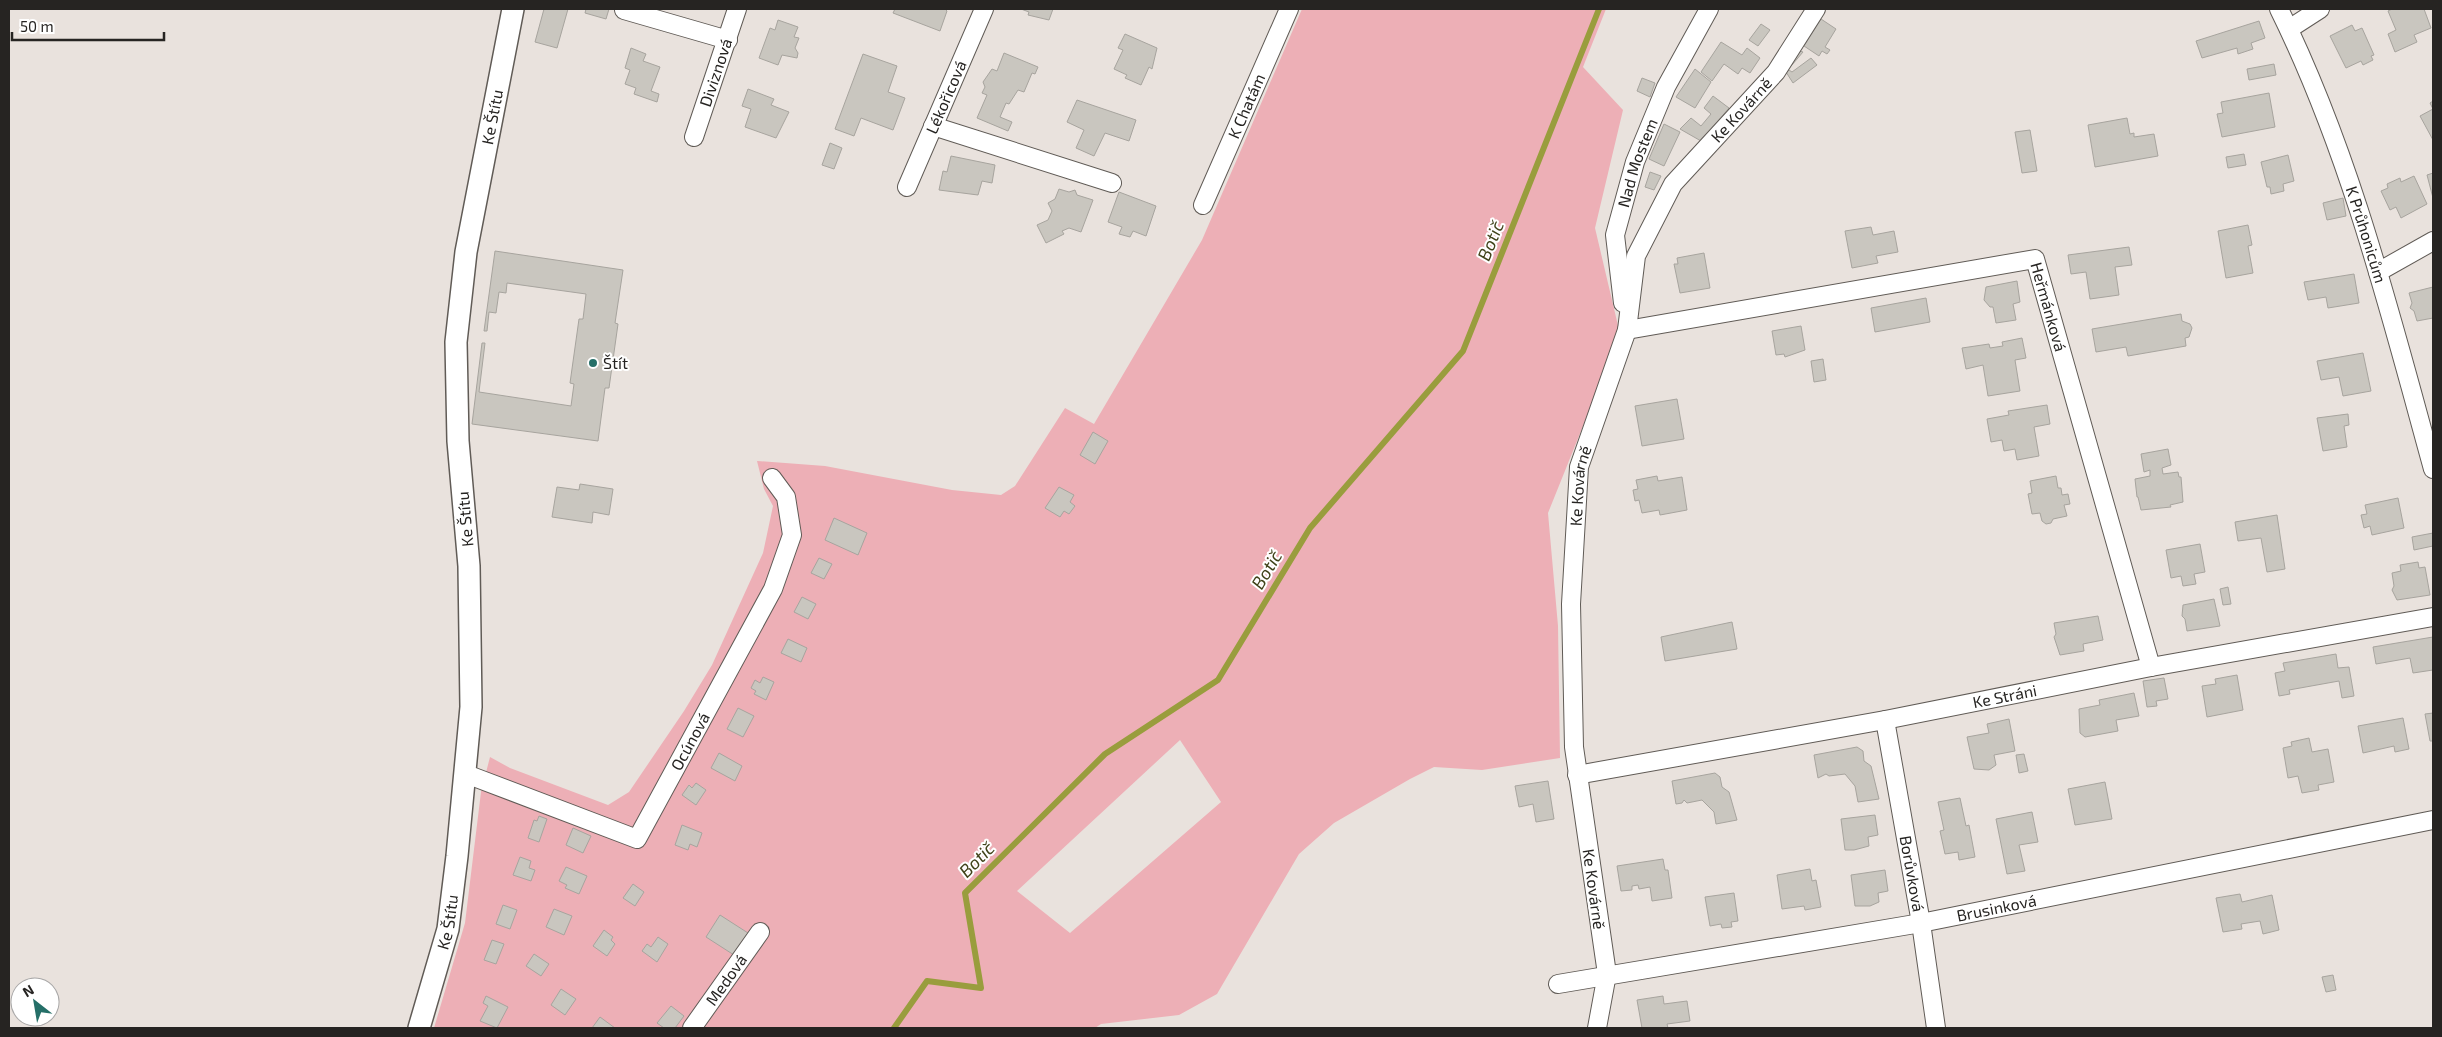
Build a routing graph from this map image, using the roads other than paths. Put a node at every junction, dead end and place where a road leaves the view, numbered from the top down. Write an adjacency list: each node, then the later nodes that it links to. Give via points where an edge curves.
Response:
1 (513, 9): 25 (street, Ke Štítu, via 466,252 456,342 458,441 469,566 471,707)
2 (737, 9): 11 (street, Diviznová)
3 (984, 9): 12 (street, Lékořicová)
4 (1289, 9): 16 (street, K Chatám)
5 (1709, 9): 19 (street, Nad Mostem, via 1666,87 1635,162 1616,235)
6 (1816, 9): 19 (street, Ke Kovárně, via 1776,72 1674,184 1636,256)
7 (2279, 9): 10 (street, K Průhonicům)
8 (2320, 9): 10 (street)
9 (624, 10): 11 (street)
10 (2289, 29): 18 (street, K Průhonicům, via 2333,130)
11 (728, 40): 13 (street, Diviznová)
12 (933, 126): 14 (street); 15 (street, Lékořicová)
13 (694, 137)
14 (1112, 183)
15 (908, 187)
16 (1203, 205)
17 (2433, 241): 18 (street)
18 (2378, 272): 20 (street, K Průhonicům)
19 (1627, 330): 23 (street, Heřmánková, via 2035,259); 26 (street, Ke Kovárně, via 1580,467 1570,604)
20 (2433, 469)
21 (772, 478): 25 (street, Ocúnová, via 786,497 792,535 773,589 637,839)
22 (2433, 618): 23 (street, Ke Stráni)
23 (2151, 667): 24 (street, Ke Stráni)
24 (1885, 720): 26 (street, Ke Stráni); 28 (street, Borůvková)
25 (466, 774): 32 (street, Ke Štítu, via 448,929)
26 (1577, 775): 30 (street, Ke Kovárně)
27 (2433, 820): 28 (street, Brusinková)
28 (1921, 923): 30 (street, Brusinková); 35 (street, Borůvková)
29 (760, 932): 33 (street, Medová)
30 (1606, 974): 31 (street, Brusinková); 34 (street, Ke Kovárně)
31 (1558, 984)
32 (419, 1028)
33 (692, 1028)
34 (1597, 1028)
35 (1936, 1028)

